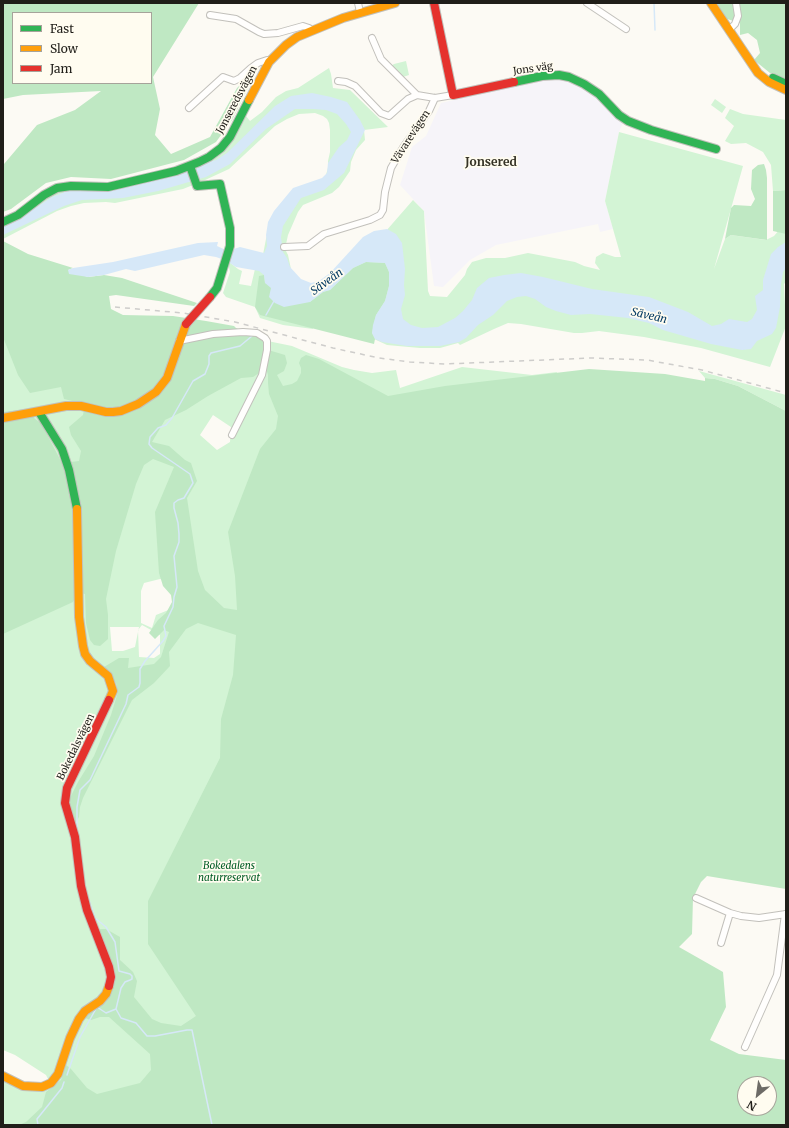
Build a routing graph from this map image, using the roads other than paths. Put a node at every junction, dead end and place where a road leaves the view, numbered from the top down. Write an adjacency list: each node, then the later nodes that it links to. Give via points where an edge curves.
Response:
1 (358, 3): 7 (street)
2 (395, 3): 7 (street, Jonseredsvägen)
3 (434, 3): 19 (street)
4 (587, 3): 9 (street)
5 (711, 3): 10 (street)
6 (736, 3): 10 (street, via 738,16)
7 (360, 12): 11 (street, Jonseredsvägen)
8 (210, 15): 11 (street, via 236,19 264,34 303,26)
9 (626, 29)
10 (730, 30): 13 (street)
11 (311, 31): 14 (street, Jonseredsvägen, via 291,41)
12 (372, 38): 18 (street, Vävarevägen, via 381,59)
13 (748, 59): 16 (street, via 769,76); 17 (street, via 764,78)
14 (269, 62): 21 (street, via 267,60 258,63 234,80 223,77); 23 (street, Jonseredsvägen, via 230,137 216,152)
15 (338, 81): 18 (street, Vävarevägen, via 355,86 381,113 389,116 408,99)
16 (786, 84)
17 (786, 90)
18 (418, 95): 20 (street, Vävarevägen)
19 (453, 95): 20 (street, Vävarevägen); 22 (street, Jons väg, via 542,76 569,77 599,94 628,121)
20 (435, 98): 25 (street, Vävarevägen, via 391,168 380,215 324,234 308,246)
21 (189, 108)
22 (716, 149)
23 (190, 166): 24 (street, Jonseredsvägen, via 108,187 57,188); 26 (street, bridge, via 198,186 220,184 230,228 230,246 219,284 186,324)
24 (3, 222)
25 (284, 247)
26 (179, 341): 27 (street, via 167,378 156,392 138,404 113,412 66,406); 29 (street, via 235,332 257,333 267,341 262,375)
27 (39, 412): 28 (street); 35 (street, Bokedalsvägen, via 62,449 77,508 79,617 85,654 108,676 113,691 67,788 64,802 75,837 81,886 87,910 111,977 106,994 79,1019 58,1074 51,1083 42,1088 23,1086)
28 (3, 418)
29 (232, 435)
30 (696, 898): 31 (street)
31 (730, 913): 32 (street, via 759,918); 33 (street)
32 (786, 914): 34 (street, via 777,975)
33 (721, 943)
34 (745, 1047)
35 (3, 1076)

